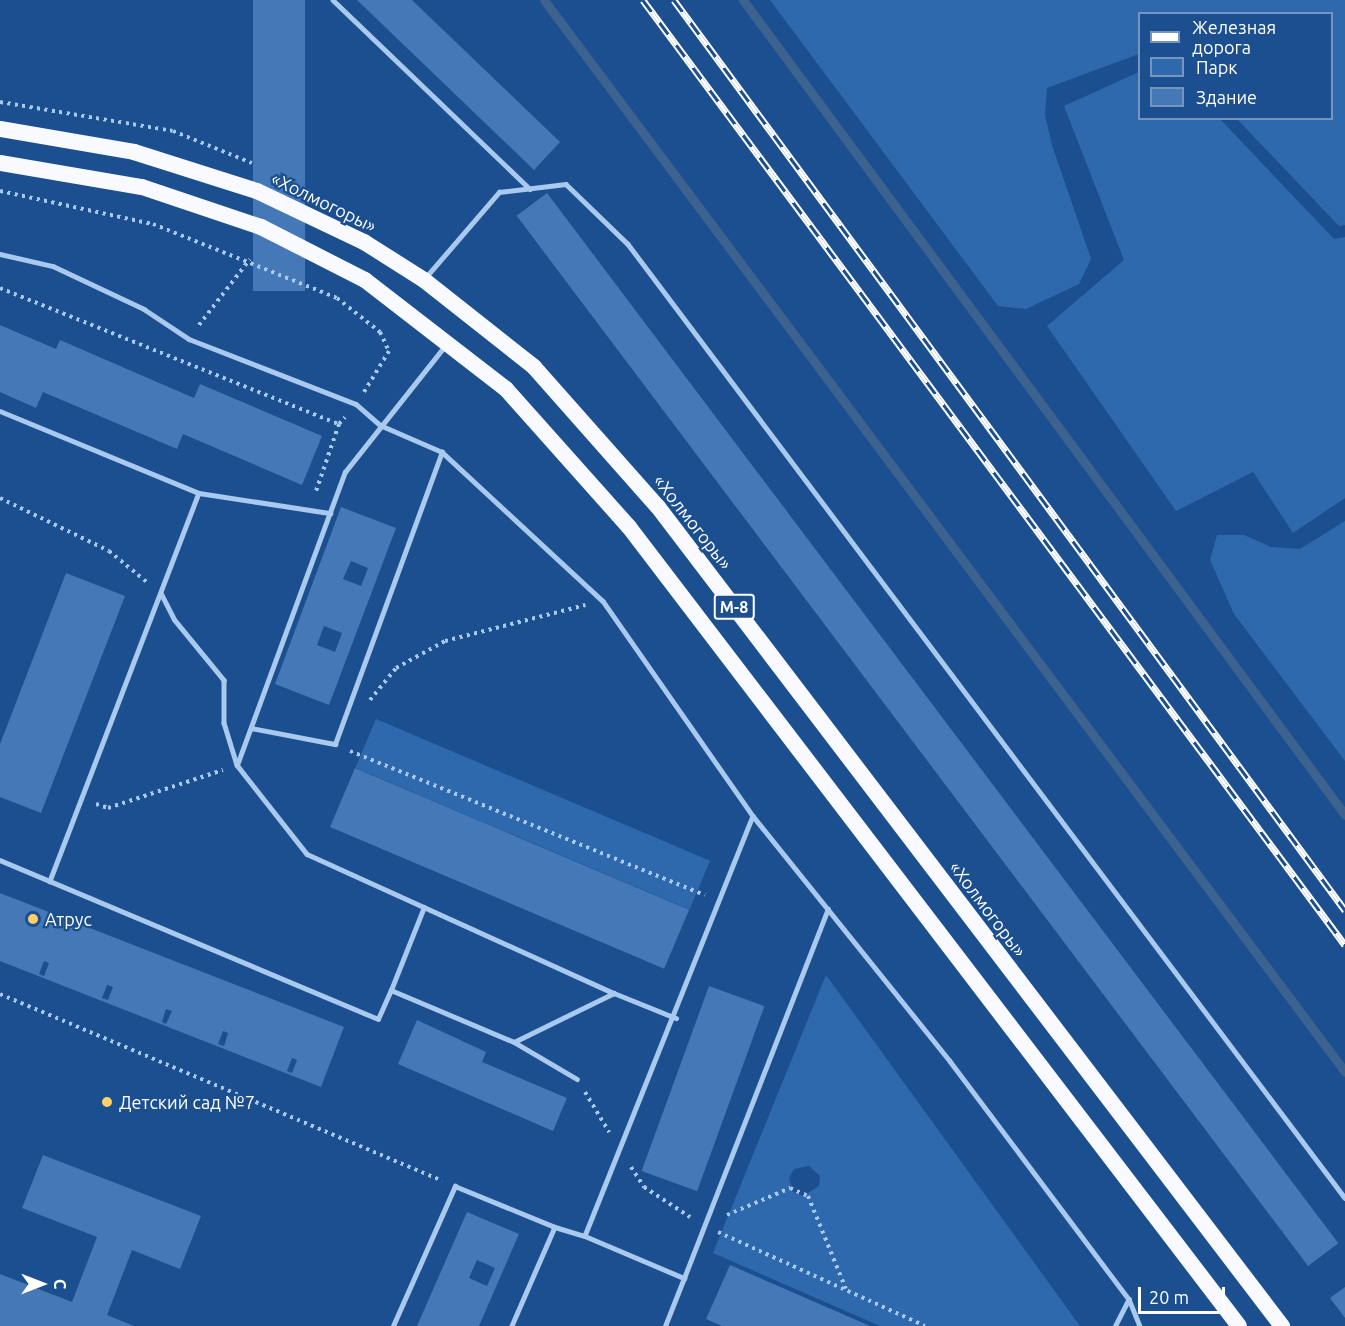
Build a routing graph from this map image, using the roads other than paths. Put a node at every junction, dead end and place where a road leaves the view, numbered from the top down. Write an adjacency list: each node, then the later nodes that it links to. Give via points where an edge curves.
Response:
1 (333, 0): 4 (lane)
2 (0, 129): 6 (highway, «Холмогоры» / М-8, via 134,152 257,191 364,242)
3 (0, 163): 7 (highway, М-8, via 142,187 261,227 365,280)
4 (530, 189): 6 (lane, via 499,192); 26 (lane, via 566,184 628,244)
5 (0, 254): 9 (lane, via 53,266 144,309 189,339 356,404)
6 (424, 280): 37 (highway, «Холмогоры» / М-8, via 534,367 651,499)
7 (450, 340): 9 (lane); 36 (highway, М-8, via 550,433 629,527)
8 (0, 411): 11 (lane)
9 (380, 425): 10 (lane); 12 (lane, via 345,472)
10 (442, 452): 14 (lane, via 335,744); 16 (lane, via 603,601)
11 (199, 492): 12 (lane); 13 (lane)
12 (330, 513): 14 (lane)
13 (161, 593): 15 (lane, via 174,619 224,680 224,723); 18 (lane)
14 (250, 728): 15 (lane)
15 (237, 765): 19 (lane, via 307,854)
16 (753, 816): 20 (lane); 23 (lane)
17 (0, 860): 18 (lane)
18 (50, 881): 21 (lane, via 378,1019)
19 (424, 907): 21 (lane); 22 (lane)
20 (828, 909): 29 (lane); 30 (lane)
21 (391, 990): 24 (lane)
22 (615, 993): 23 (lane); 24 (lane)
23 (676, 1018): 28 (lane)
24 (514, 1042): 25 (lane)
25 (577, 1079)
26 (1345, 1198)
27 (555, 1227): 28 (lane); 31 (lane, via 455,1186); 32 (lane)
28 (585, 1236): 29 (lane)
29 (684, 1278): 33 (lane)
30 (1129, 1299): 34 (lane); 35 (lane)
31 (393, 1326)
32 (512, 1326)
33 (665, 1326)
34 (1115, 1326)
35 (1140, 1326)
36 (1239, 1326)
37 (1282, 1326)

